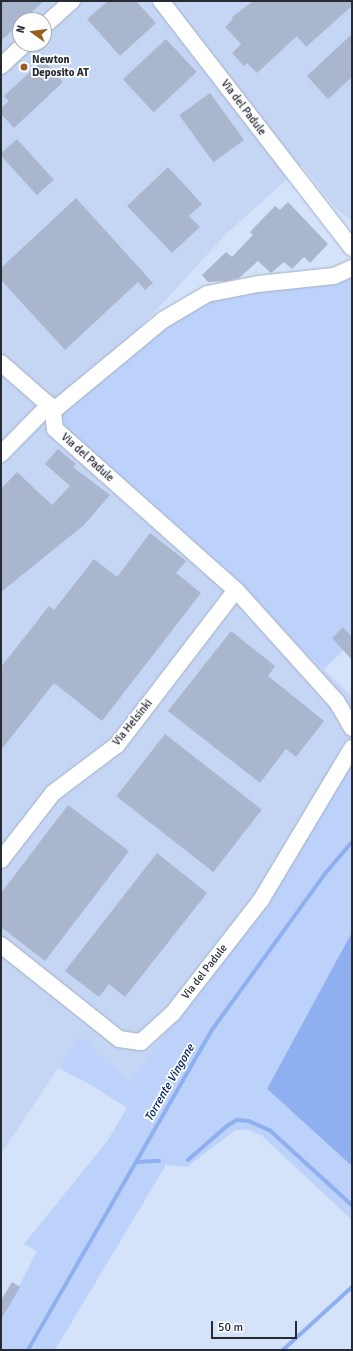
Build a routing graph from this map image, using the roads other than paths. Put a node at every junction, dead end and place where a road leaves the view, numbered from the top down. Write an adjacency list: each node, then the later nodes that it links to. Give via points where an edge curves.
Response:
1 (72, 1): 3 (street)
2 (161, 1): 6 (street, Via del Padule)
3 (52, 19)
4 (16, 52): 5 (street)
5 (1, 66)
6 (324, 216): 7 (street, Via del Padule); 8 (street, Via del Padule)
7 (352, 233)
8 (352, 248): 9 (street, Via del Padule)
9 (352, 254)
10 (352, 268): 12 (street, via 334,276 258,284 207,294 163,320)
11 (1, 363): 12 (street)
12 (51, 408): 13 (street); 14 (street, Via del Padule, via 55,430)
13 (1, 454)
14 (236, 590): 15 (street, Via del Padule, via 337,702); 17 (street, Via Helsinki, via 117,745 53,793)
15 (352, 728)
16 (352, 748): 18 (street, Via del Padule, via 261,900 173,1013 141,1042 119,1039)
17 (1, 860)
18 (1, 944)

